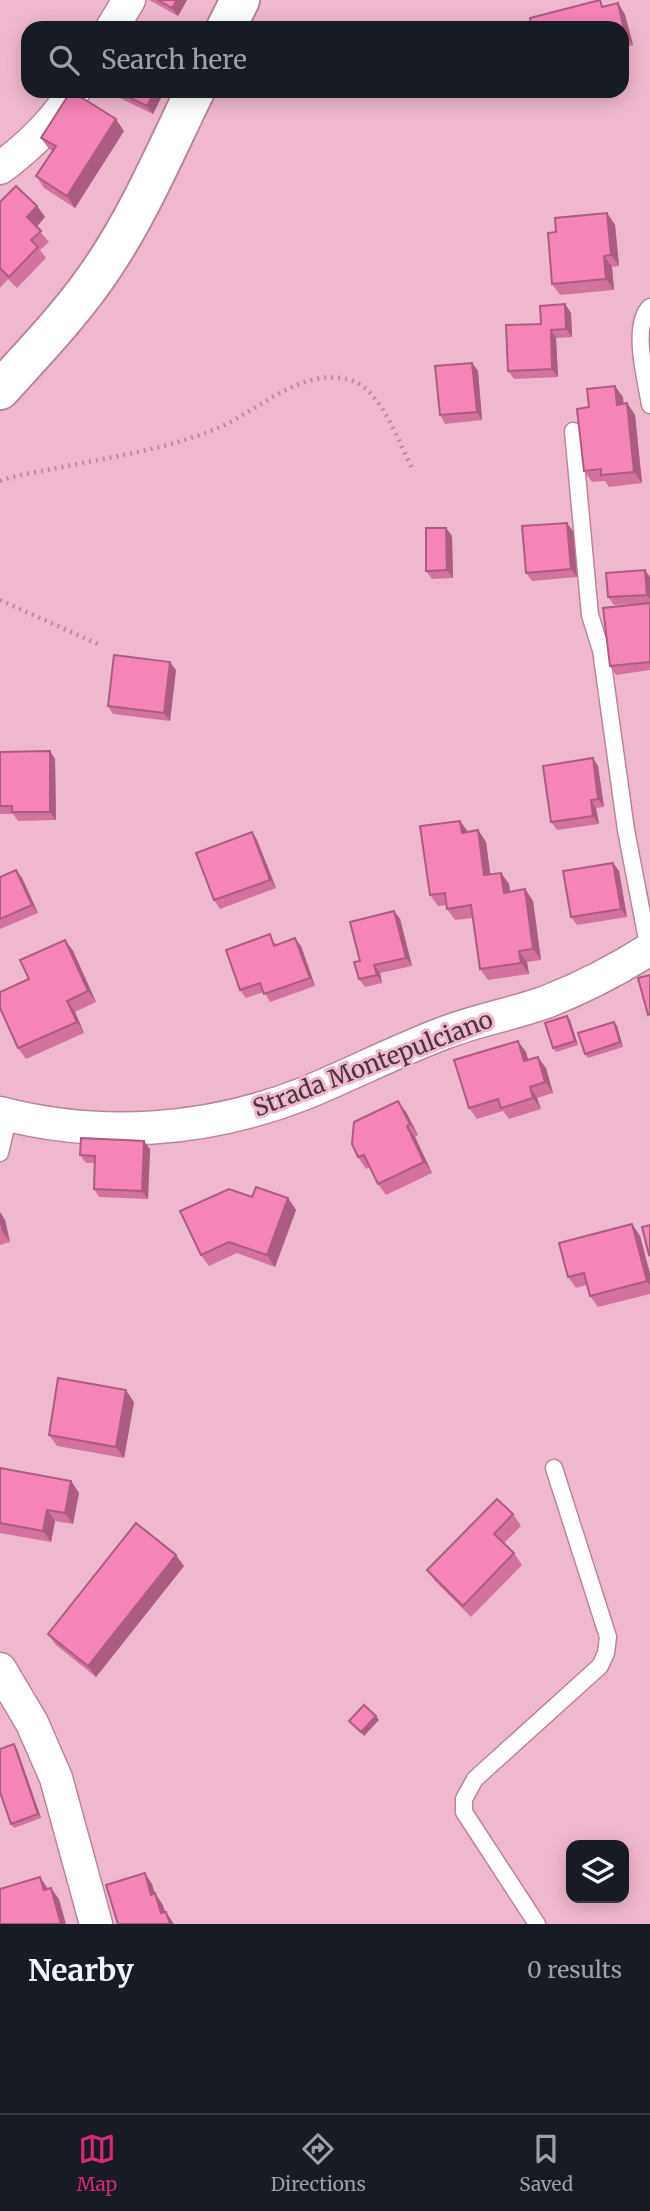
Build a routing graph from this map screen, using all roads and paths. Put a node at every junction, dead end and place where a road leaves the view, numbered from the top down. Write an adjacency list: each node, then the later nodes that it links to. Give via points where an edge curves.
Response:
1 (129, 0): 3 (street)
2 (240, 0): 4 (main road)
3 (116, 21)
4 (230, 21)
5 (70, 98): 7 (street, via 30,146)
6 (192, 98): 9 (main road, via 129,226 103,268)
7 (0, 168)
8 (650, 307): 10 (lane, via 642,318 641,346)
9 (0, 390)
10 (650, 405)
11 (573, 431): 16 (lane, via 590,615 601,650 626,830)
12 (413, 470): 13 (path, via 380,404 367,389 338,377 316,378 292,387 214,430 163,447)
13 (0, 481)
14 (0, 600): 15 (path)
15 (102, 646)
16 (649, 949): 17 (street, Strada Montepulciano, via 604,977 546,1002 444,1032 301,1095 235,1116 135,1129 37,1123)
17 (4, 1114): 18 (lane)
18 (0, 1153)
19 (554, 1468): 22 (lane, via 608,1637 606,1653 600,1666 475,1779 464,1799 464,1812)
20 (0, 1669): 21 (street, via 32,1723 56,1778)
21 (96, 1924)
22 (537, 1924)

